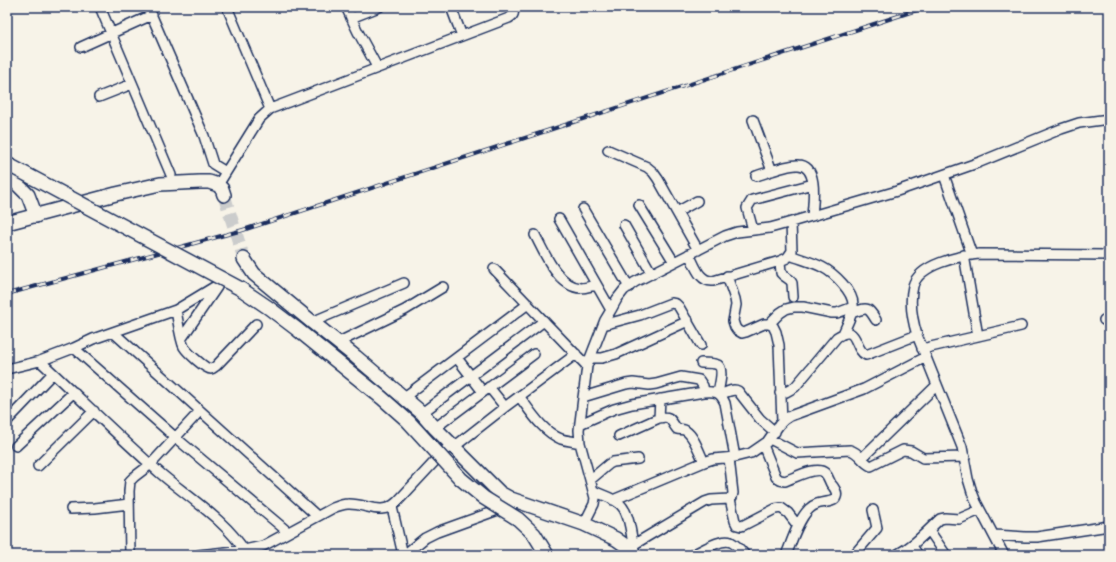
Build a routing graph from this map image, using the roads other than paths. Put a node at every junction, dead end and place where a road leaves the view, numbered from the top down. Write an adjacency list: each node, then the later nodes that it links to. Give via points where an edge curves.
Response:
1 (100, 7): 9 (street)
2 (228, 7): 15 (street)
3 (346, 7): 8 (street)
4 (379, 7): 8 (street)
5 (451, 7): 10 (street)
6 (513, 7): 10 (street, via 513,16)
7 (150, 11): 9 (street); 21 (street, via 204,136 213,164)
8 (351, 18): 12 (street)
9 (111, 33): 11 (street); 13 (street)
10 (462, 36): 12 (street)
11 (81, 47)
12 (378, 67): 15 (street)
13 (132, 84): 14 (street); 23 (street)
14 (99, 97)
15 (270, 109): 21 (street, via 259,119)
16 (753, 120): 20 (street)
17 (1109, 120): 24 (street, via 1061,129)
18 (608, 150): 31 (street, via 653,172)
19 (7, 164): 140 (main road, bridge, via 241,289 269,308 408,421 461,479 484,498 518,519 534,534)
20 (772, 171): 25 (street); 26 (street, via 796,165 804,166)
21 (226, 172): 27 (street)
22 (7, 175): 32 (main road, via 28,195)
23 (171, 175)
24 (944, 175): 33 (street); 42 (street)
25 (756, 176)
26 (814, 184): 33 (street); 38 (street, via 752,200 747,208)
27 (221, 190): 32 (main road, via 209,182 160,184)
28 (697, 201): 31 (street)
29 (639, 205): 46 (street)
30 (583, 210): 53 (street)
31 (676, 212): 40 (street)
32 (36, 216): 36 (main road)
33 (812, 216): 35 (street)
34 (559, 219): 51 (street)
35 (791, 222): 38 (street); 41 (street)
36 (7, 224)
37 (624, 225): 48 (street)
38 (753, 230): 40 (street, via 725,236)
39 (535, 234): 51 (street, via 552,266 566,283 580,288)
40 (694, 252): 46 (street); 49 (street, via 700,275 704,279 713,281)
41 (790, 255): 45 (street); 58 (street, via 832,273 850,295 853,302)
42 (968, 255): 43 (street); 69 (street, via 953,258 923,271 913,285 912,318); 70 (street)
43 (1109, 255)
44 (244, 259): 62 (main road, via 254,274)
45 (780, 261): 49 (street); 54 (street, via 781,273 792,283)
46 (674, 262): 48 (street)
47 (494, 268): 55 (street)
48 (652, 274): 53 (street)
49 (727, 276): 64 (street, via 736,305 734,327 742,333)
50 (404, 283): 62 (street)
51 (596, 284): 57 (street)
52 (443, 287): 72 (street, via 405,310)
53 (629, 287): 57 (street, via 624,290)
54 (793, 297)
55 (528, 304): 60 (street); 78 (street)
56 (176, 310): 67 (street); 71 (street); 71 (street, via 219,284)
57 (611, 310): 65 (street)
58 (852, 310): 59 (street, via 868,309); 64 (street, via 832,313 803,307 786,309); 68 (street)
59 (876, 320)
60 (544, 321): 77 (street); 84 (street)
61 (688, 321): 65 (street, via 679,307 671,303); 73 (street); 80 (street, via 616,354)
62 (312, 322): 72 (main road)
63 (256, 324): 71 (street, via 213,369 206,368 187,352)
64 (769, 324): 89 (street, via 773,326 778,339)
65 (603, 325): 80 (street)
66 (1021, 326): 70 (street)
67 (113, 332): 74 (street); 97 (street)
68 (843, 334): 69 (street, via 852,335 860,350 866,355); 89 (street, via 837,337 795,387)
69 (917, 335): 75 (street)
70 (978, 336): 75 (street)
71 (182, 338)
72 (337, 343): 93 (main road)
73 (701, 344)
74 (74, 348): 79 (street); 105 (street)
75 (924, 353): 85 (street); 101 (street, via 864,389 790,416)
76 (534, 354): 86 (street)
77 (576, 354): 80 (street); 91 (street)
78 (457, 358): 84 (street); 93 (street)
79 (40, 360): 82 (street); 83 (street)
80 (589, 362): 92 (street)
81 (702, 363): 90 (street, via 720,366)
82 (9, 371)
83 (53, 373): 87 (street); 100 (street)
84 (471, 376): 86 (street); 98 (street)
85 (937, 385): 110 (street); 112 (street)
86 (486, 389): 95 (street); 103 (street)
87 (74, 392): 96 (street); 108 (street)
88 (704, 392): 90 (street, via 712,391); 92 (street, via 699,380 681,377 649,385 633,382); 94 (street)
89 (780, 393): 101 (street)
90 (719, 394): 106 (street, via 736,389 760,419); 111 (street, via 725,403)
91 (519, 396): 95 (street); 107 (street, via 540,424 550,432 562,439)
92 (583, 397): 102 (street)
93 (403, 398): 98 (main road)
94 (660, 399): 99 (street); 102 (street, via 623,406)
95 (505, 407): 109 (street)
96 (94, 411): 115 (street); 116 (street)
97 (200, 411): 105 (street); 127 (street)
98 (422, 413): 103 (main road)
99 (659, 418): 104 (street); 114 (street, via 669,417 677,429 688,432)
100 (7, 421)
101 (782, 422): 106 (street)
102 (580, 424): 107 (street)
103 (435, 428): 109 (main road)
104 (619, 436)
105 (176, 438): 115 (street); 132 (street)
106 (770, 439): 111 (street, via 751,453); 112 (street, via 797,453 850,450); 129 (street, via 776,477 785,481 813,470 822,471 836,492 837,496 833,501 810,508)
107 (580, 443): 117 (street)
108 (16, 446)
109 (452, 446): 121 (main road, via 500,493); 123 (street)
110 (965, 457): 112 (street, via 923,458 911,451 903,450 871,466); 126 (street, via 968,479)
111 (732, 458): 114 (street); 119 (street, via 733,493)
112 (862, 458)
113 (638, 459): 117 (street, via 613,462)
114 (704, 462): 120 (street)
115 (151, 464): 122 (street, via 130,480); 136 (street, via 219,521)
116 (38, 466)
117 (590, 480): 118 (street)
118 (594, 491): 120 (street); 128 (street, via 594,504)
119 (730, 499): 129 (street, via 737,525 744,525 781,508); 135 (street, via 705,502)
120 (613, 500): 135 (street, via 623,507 627,516)
121 (520, 502): 128 (main road); 139 (street, via 437,532)
122 (129, 504): 124 (street); 137 (street)
123 (392, 507): 127 (street, via 381,510 350,504 333,508); 139 (street)
124 (71, 510)
125 (873, 510): 144 (street, via 877,528)
126 (980, 510): 131 (street, via 959,519 940,519); 133 (street)
127 (317, 516): 132 (street)
128 (584, 524): 135 (main road)
129 (798, 526): 143 (street)
130 (1109, 526): 133 (street, via 1037,537)
131 (929, 530): 134 (street); 147 (street)
132 (288, 532): 136 (street)
133 (994, 535): 148 (street)
134 (912, 546): 145 (street); 146 (street)
135 (634, 550)
136 (246, 552): 138 (street)
137 (130, 555)
138 (199, 555)
139 (404, 555)
140 (547, 555)
141 (692, 555): 142 (street, via 727,541 732,542)
142 (745, 555)
143 (786, 555)
144 (854, 555)
145 (896, 555)
146 (918, 555)
147 (946, 555)
148 (1004, 555)

